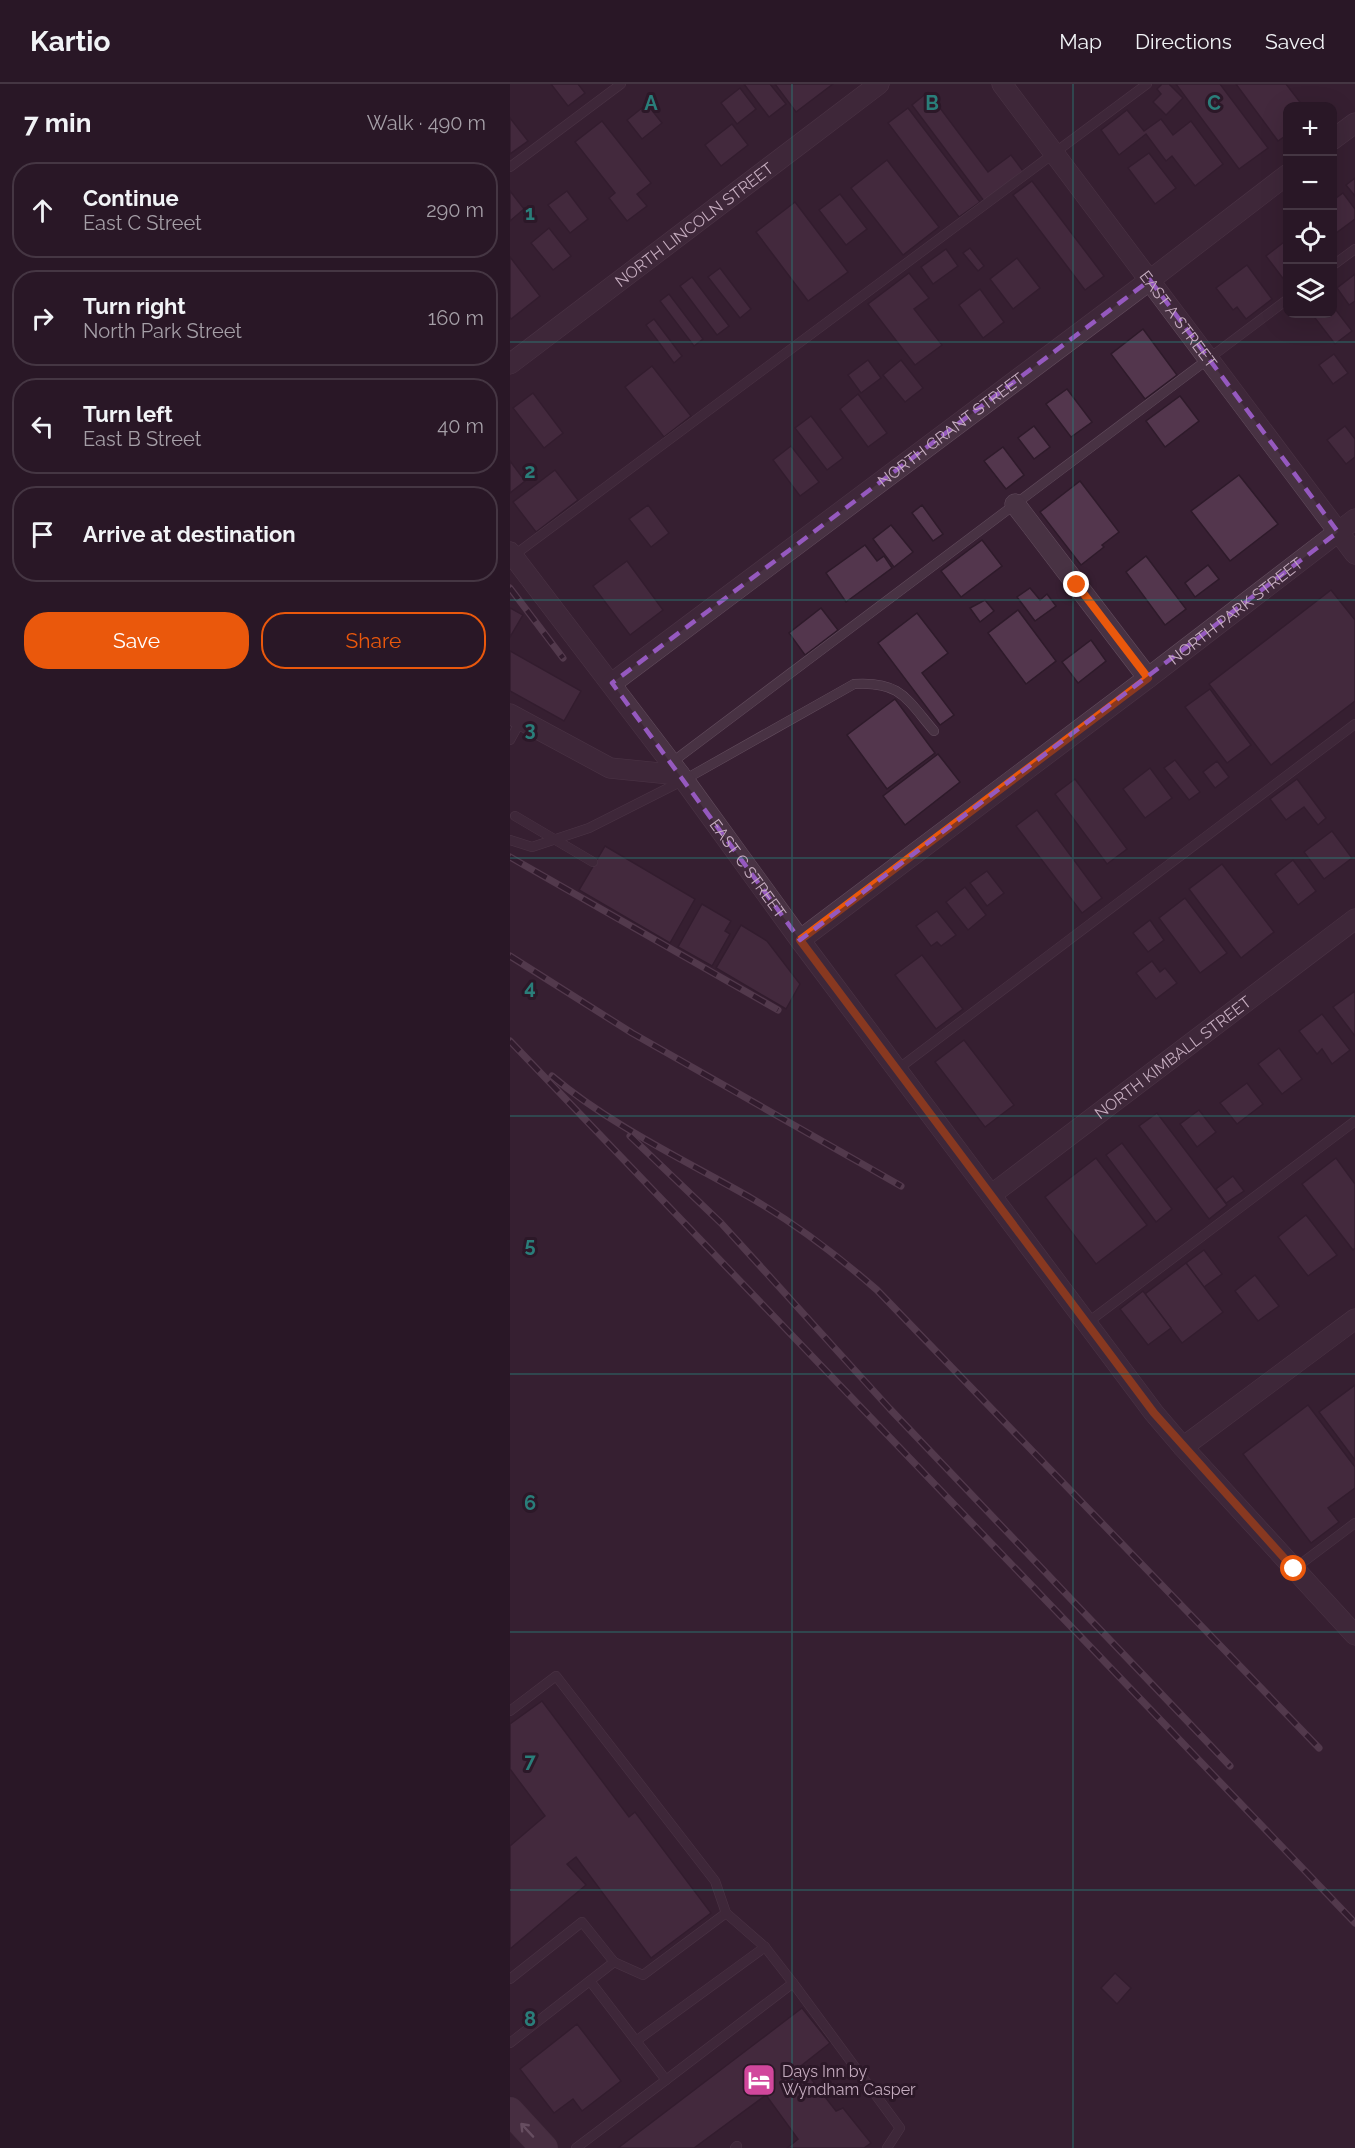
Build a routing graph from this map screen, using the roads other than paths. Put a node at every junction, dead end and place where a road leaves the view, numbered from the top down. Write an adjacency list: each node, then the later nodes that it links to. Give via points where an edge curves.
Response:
1 (621, 84): 8 (lane)
2 (879, 84): 15 (street, NORTH LINCOLN STREET)
3 (1002, 84): 7 (street, EAST A STREET)
4 (1147, 84): 7 (lane)
5 (1355, 123): 6 (street)
6 (1337, 136)
7 (1055, 154): 12 (street, EAST A STREET); 19 (lane)
8 (510, 167)
9 (1283, 177): 12 (street, NORTH GRANT STREET)
10 (1355, 249): 11 (lane)
11 (1335, 264)
12 (1150, 280): 14 (street, EAST A STREET); 22 (street, NORTH GRANT STREET)
13 (1283, 302): 14 (lane)
14 (1209, 359): 16 (lane); 18 (street, EAST A STREET)
15 (510, 364)
16 (1015, 504): 21 (street); 27 (lane)
17 (1355, 519): 18 (street, NORTH PARK STREET)
18 (1338, 532): 20 (street, EAST A STREET); 21 (street, NORTH PARK STREET)
19 (512, 554): 22 (street, EAST C STREET)
20 (1355, 554)
21 (1148, 678): 33 (street, NORTH PARK STREET)
22 (612, 684): 27 (street, EAST C STREET)
23 (515, 717): 26 (lane); 27 (street, via 610,768)
24 (1355, 724): 34 (lane)
25 (934, 731): 27 (lane, via 902,693 876,683 854,684)
26 (510, 740)
27 (678, 773): 30 (lane, via 589,828); 33 (street, EAST C STREET)
28 (515, 816): 30 (lane)
29 (510, 840): 30 (lane, via 532,847)
30 (557, 840): 31 (lane)
31 (593, 862)
32 (1355, 919): 36 (street, NORTH KIMBALL STREET)
33 (800, 940): 34 (street, EAST C STREET)
34 (898, 1069): 36 (street, EAST C STREET)
35 (1355, 1121): 38 (lane)
36 (991, 1195): 38 (street, EAST C STREET)
37 (1355, 1318): 39 (street)
38 (1087, 1323): 39 (street, EAST C STREET)
39 (1183, 1447): 41 (street, EAST C STREET)
40 (1355, 1523): 41 (lane)
41 (1294, 1569): 42 (street, EAST C STREET)
42 (1355, 1635)
43 (510, 1711): 44 (lane, via 556,1676 715,1881)
44 (726, 1913): 45 (lane); 46 (lane, via 643,1975)
45 (765, 1947): 49 (lane); 50 (lane)
46 (614, 1962): 47 (lane, via 582,1922); 48 (lane)
47 (510, 1979)
48 (590, 1981): 50 (lane); 51 (lane)
49 (793, 1983): 52 (lane); 56 (lane, via 900,2128)
50 (636, 2041): 52 (lane)
51 (510, 2043)
52 (666, 2080): 54 (lane)
53 (510, 2111): 55 (main road, one-way to 53)
54 (581, 2147)
55 (544, 2148)
56 (887, 2148)

